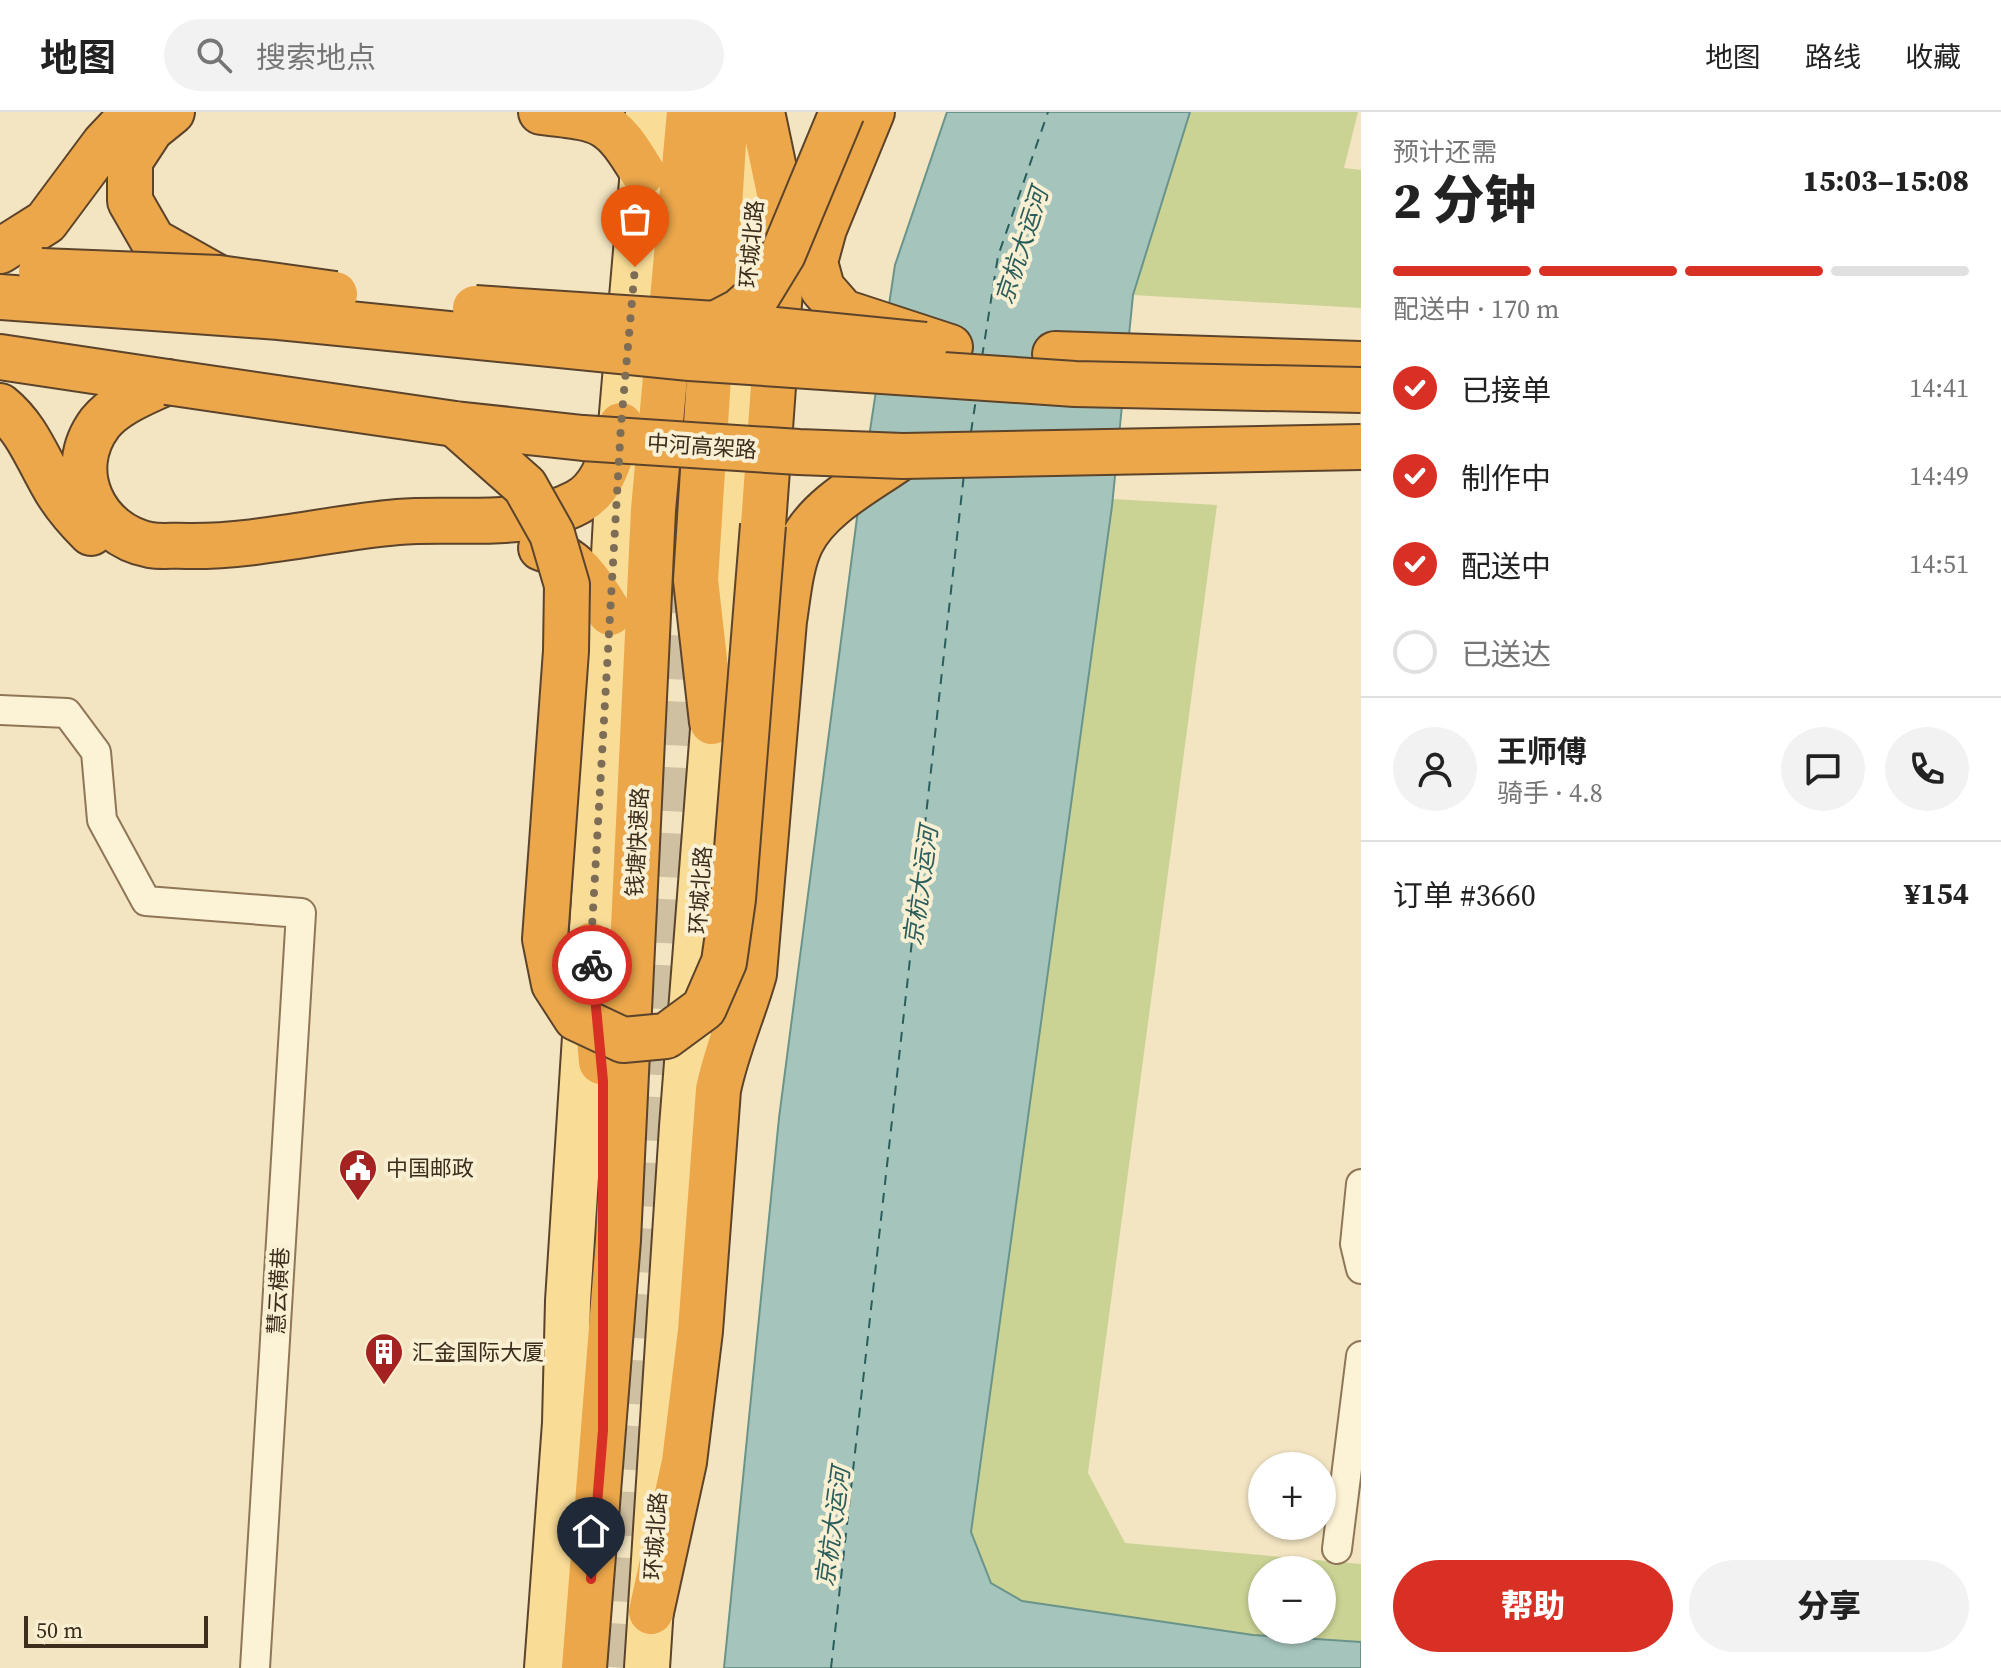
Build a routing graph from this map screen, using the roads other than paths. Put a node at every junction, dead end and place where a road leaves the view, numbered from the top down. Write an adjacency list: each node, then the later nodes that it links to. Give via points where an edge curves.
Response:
1 (134, 112): 11 (highway, via 46,222)
2 (172, 112): 13 (highway, via 151,129 130,161 130,201 153,241)
3 (541, 112): 10 (highway, via 595,119 610,127)
4 (648, 112): 10 (main road)
5 (689, 112): 34 (highway, 钱塘快速路, via 653,510 618,1240)
6 (726, 112): 29 (highway, via 696,580)
7 (762, 112): 22 (highway, bridge, via 785,221 733,899 724,962 704,1008 666,1036 623,1040 576,1018 554,984 545,939 567,585 552,534 525,486); 29 (main road, 环城北路)
8 (842, 112): 15 (highway, bridge, via 783,254 758,295)
9 (872, 112): 16 (highway, via 824,229 815,262 822,288 843,312)
10 (643, 173): 23 (main road)
11 (0, 251)
12 (0, 268): 13 (highway, bridge)
13 (219, 278): 15 (highway, bridge, via 472,308)
14 (0, 297): 20 (highway, bridge, via 279,317 690,358 1059,383)
15 (715, 324): 16 (highway, bridge)
16 (950, 347): 18 (highway)
17 (0, 357): 19 (highway, 中河高架路)
18 (1361, 364)
19 (167, 382): 22 (highway, 中河高架路, bridge); 26 (highway, via 126,401 100,423 86,454 85,490 100,515 122,533 150,545 213,546 400,521)
20 (1361, 390)
21 (0, 406): 26 (highway, via 32,443 52,485 77,519 106,547 141,558 184,567)
22 (455, 424): 25 (highway, 中河高架路, bridge, via 583,438)
23 (621, 425): 26 (highway, via 600,485 582,500); 27 (main road)
24 (1361, 447): 25 (highway, 中河高架路, bridge)
25 (903, 456): 36 (highway, via 835,502 800,544 784,621 754,974 718,1090 700,1331 684,1462)
26 (480, 531): 27 (highway, via 558,553 593,586)
27 (610, 613): 30 (main road)
28 (0, 710): 37 (street, 慧云横巷, via 67,713 75,723 96,752 102,820 146,901 301,913)
29 (712, 722): 36 (main road, 环城北路)
30 (591, 945): 34 (highway, via 603,1081); 38 (main road)
31 (1361, 1184): 32 (street, via 1355,1244)
32 (1361, 1269)
33 (1361, 1356): 35 (street)
34 (603, 1430): 39 (highway, 钱塘快速路)
35 (1337, 1549)
36 (651, 1612): 40 (main road, 环城北路)
37 (255, 1668)
38 (547, 1668)
39 (584, 1668)
40 (647, 1668)

